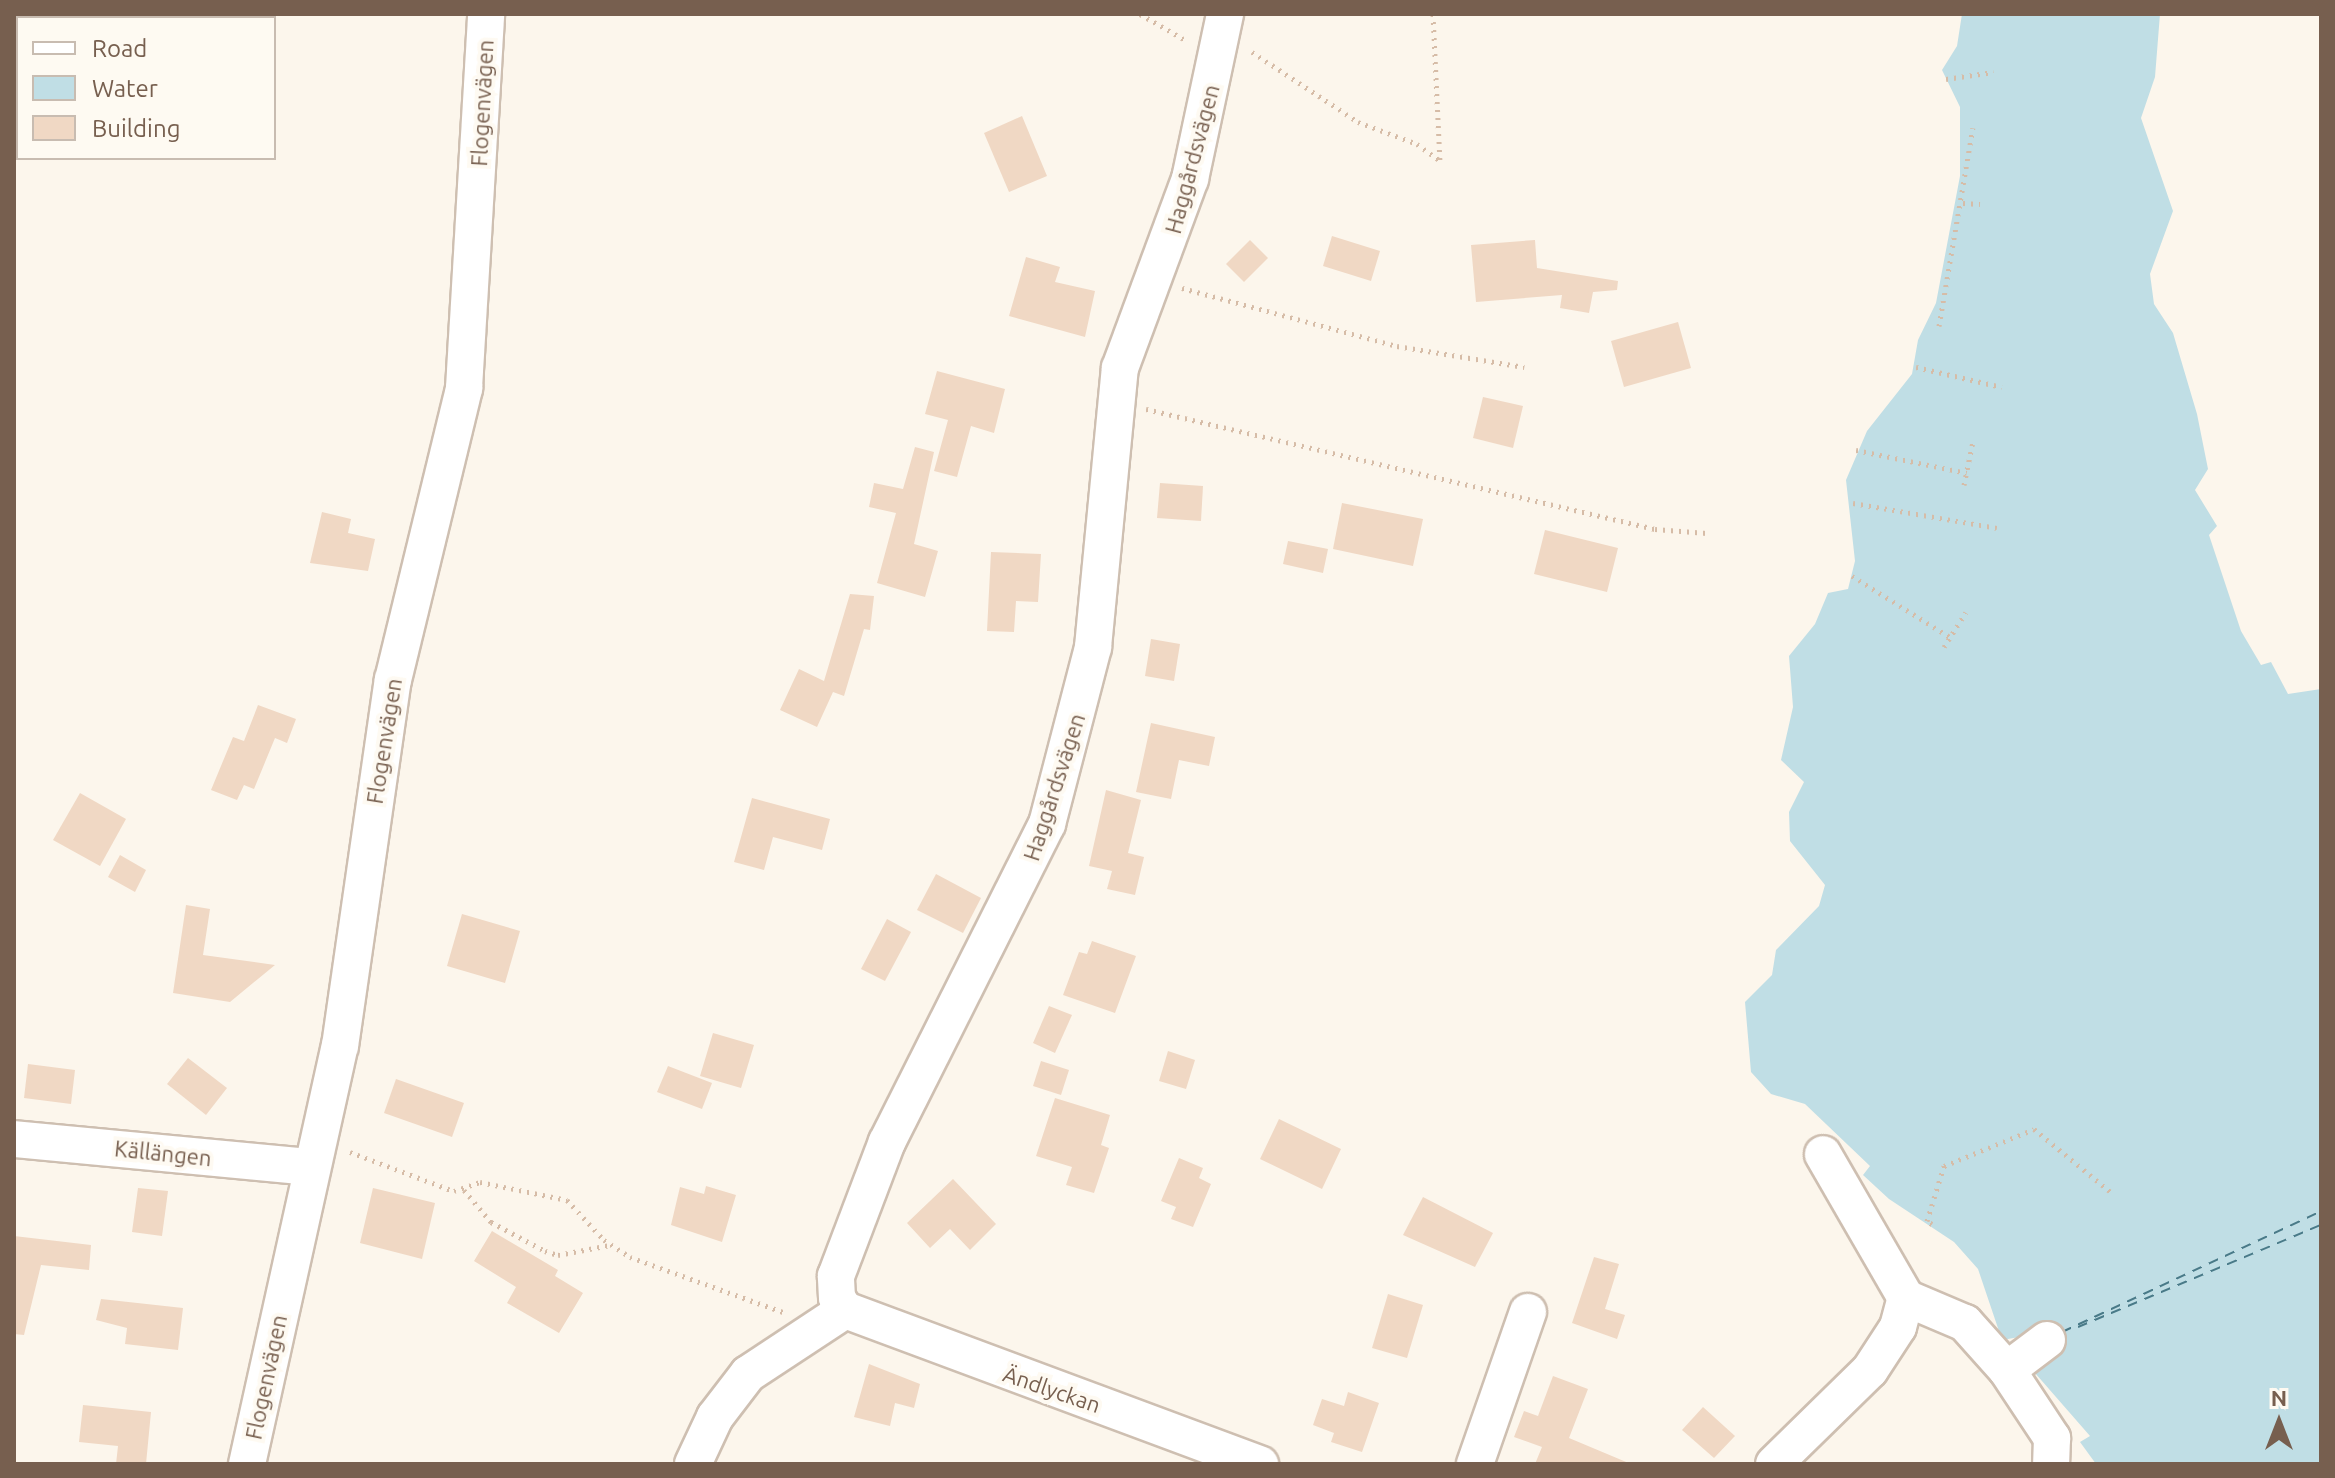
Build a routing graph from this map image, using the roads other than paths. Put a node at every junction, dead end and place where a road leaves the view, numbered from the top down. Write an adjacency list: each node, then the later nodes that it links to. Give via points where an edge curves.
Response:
1 (486, 14): 4 (street, Flogenvägen, via 464,388 393,680 348,1003)
2 (1222, 32): 8 (street, Haggårdsvägen, via 1190,179 1130,330 1113,401 1093,647 1061,780 1015,898 947,1017 887,1142 836,1276)
3 (14, 1139): 4 (street, Källängen)
4 (316, 1154): 12 (street, Flogenvägen)
5 (1823, 1154): 6 (street)
6 (1906, 1298): 10 (street, via 1965,1323); 11 (street, via 1885,1351)
7 (1528, 1312): 15 (street)
8 (831, 1318): 13 (street, via 731,1392); 14 (street, Ändlyckan)
9 (2047, 1340): 10 (street)
10 (2007, 1370): 16 (street, via 2052,1438)
11 (1791, 1457)
12 (247, 1464)
13 (693, 1464)
14 (1260, 1464)
15 (1475, 1464)
16 (2051, 1464)

